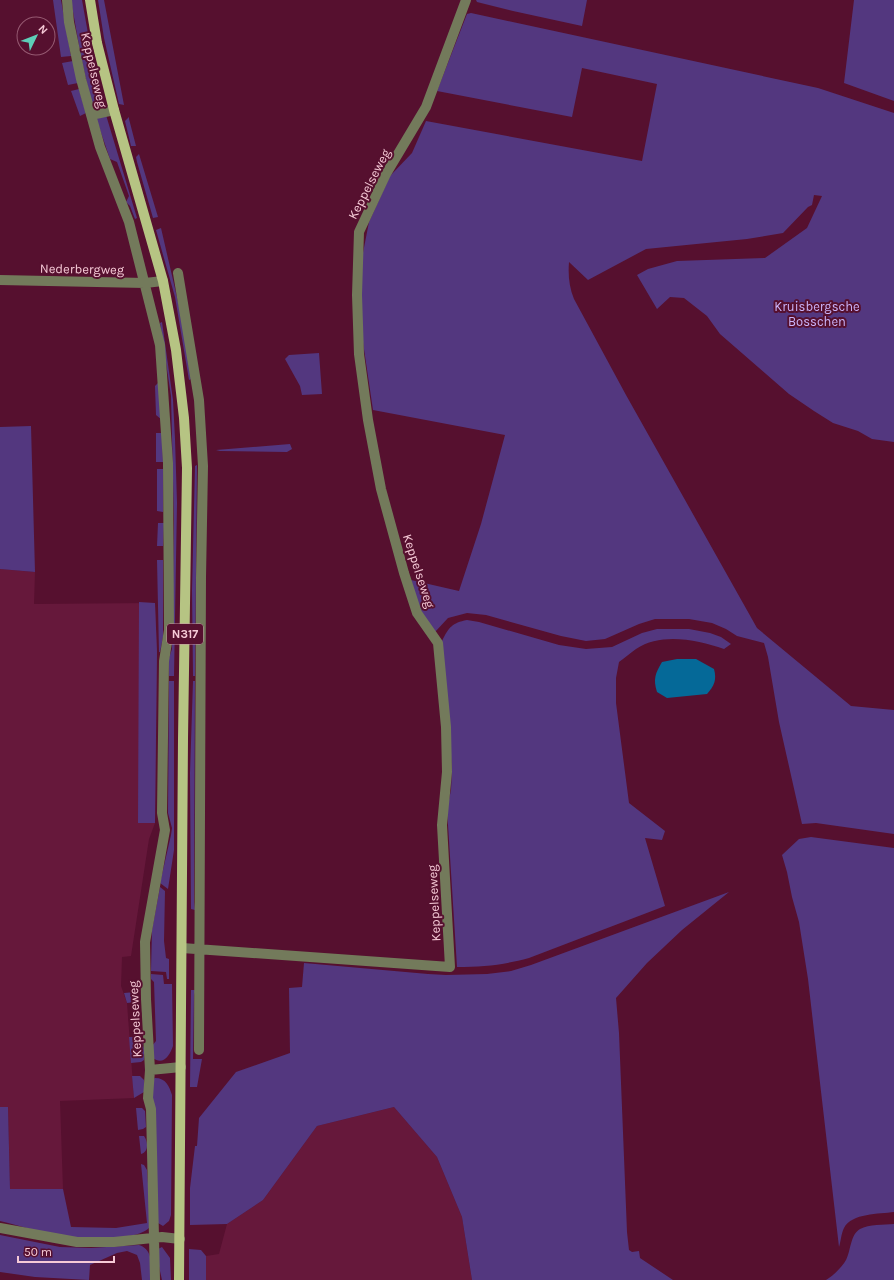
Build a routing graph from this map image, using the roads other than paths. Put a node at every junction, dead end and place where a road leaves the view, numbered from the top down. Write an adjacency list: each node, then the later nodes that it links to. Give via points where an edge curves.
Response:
1 (67, 0): 5 (street, Keppelseweg, via 69,22)
2 (90, 0): 4 (main road, Keppelseweg / N317, via 97,43)
3 (466, 0): 13 (street, Keppelseweg, via 426,107 386,174 359,232 357,295 359,354 381,488 417,613 438,643 446,735 447,772 442,825 450,967)
4 (114, 110): 5 (street); 8 (main road, Keppelseweg / N317)
5 (91, 115): 9 (street, Keppelseweg, via 100,147 129,222)
6 (178, 273): 10 (street)
7 (0, 280): 9 (street, Nederbergweg)
8 (163, 281): 9 (street, Nederbergweg); 11 (main road, Keppelseweg / N317, via 176,350)
9 (145, 283): 16 (street, Keppelseweg, via 160,345 168,463 169,630 164,661 162,812 165,830 144,942)
10 (200, 417): 11 (street); 13 (street, via 203,466)
11 (184, 418): 12 (main road, Keppelseweg / N317, via 188,468)
12 (182, 948): 13 (street, Keppelseweg); 15 (main road, Keppelseweg / N317)
13 (199, 949): 14 (street)
14 (199, 1050)
15 (181, 1067): 16 (street, Keppelseweg); 19 (main road, Keppelseweg / N317)
16 (150, 1070): 18 (street, Keppelseweg, via 148,1098 151,1109)
17 (0, 1228): 18 (street, via 77,1242 114,1242)
18 (154, 1237): 19 (street); 20 (street, Keppelseweg)
19 (180, 1239): 21 (main road, Keppelseweg / N317)
20 (155, 1280)
21 (180, 1280)

